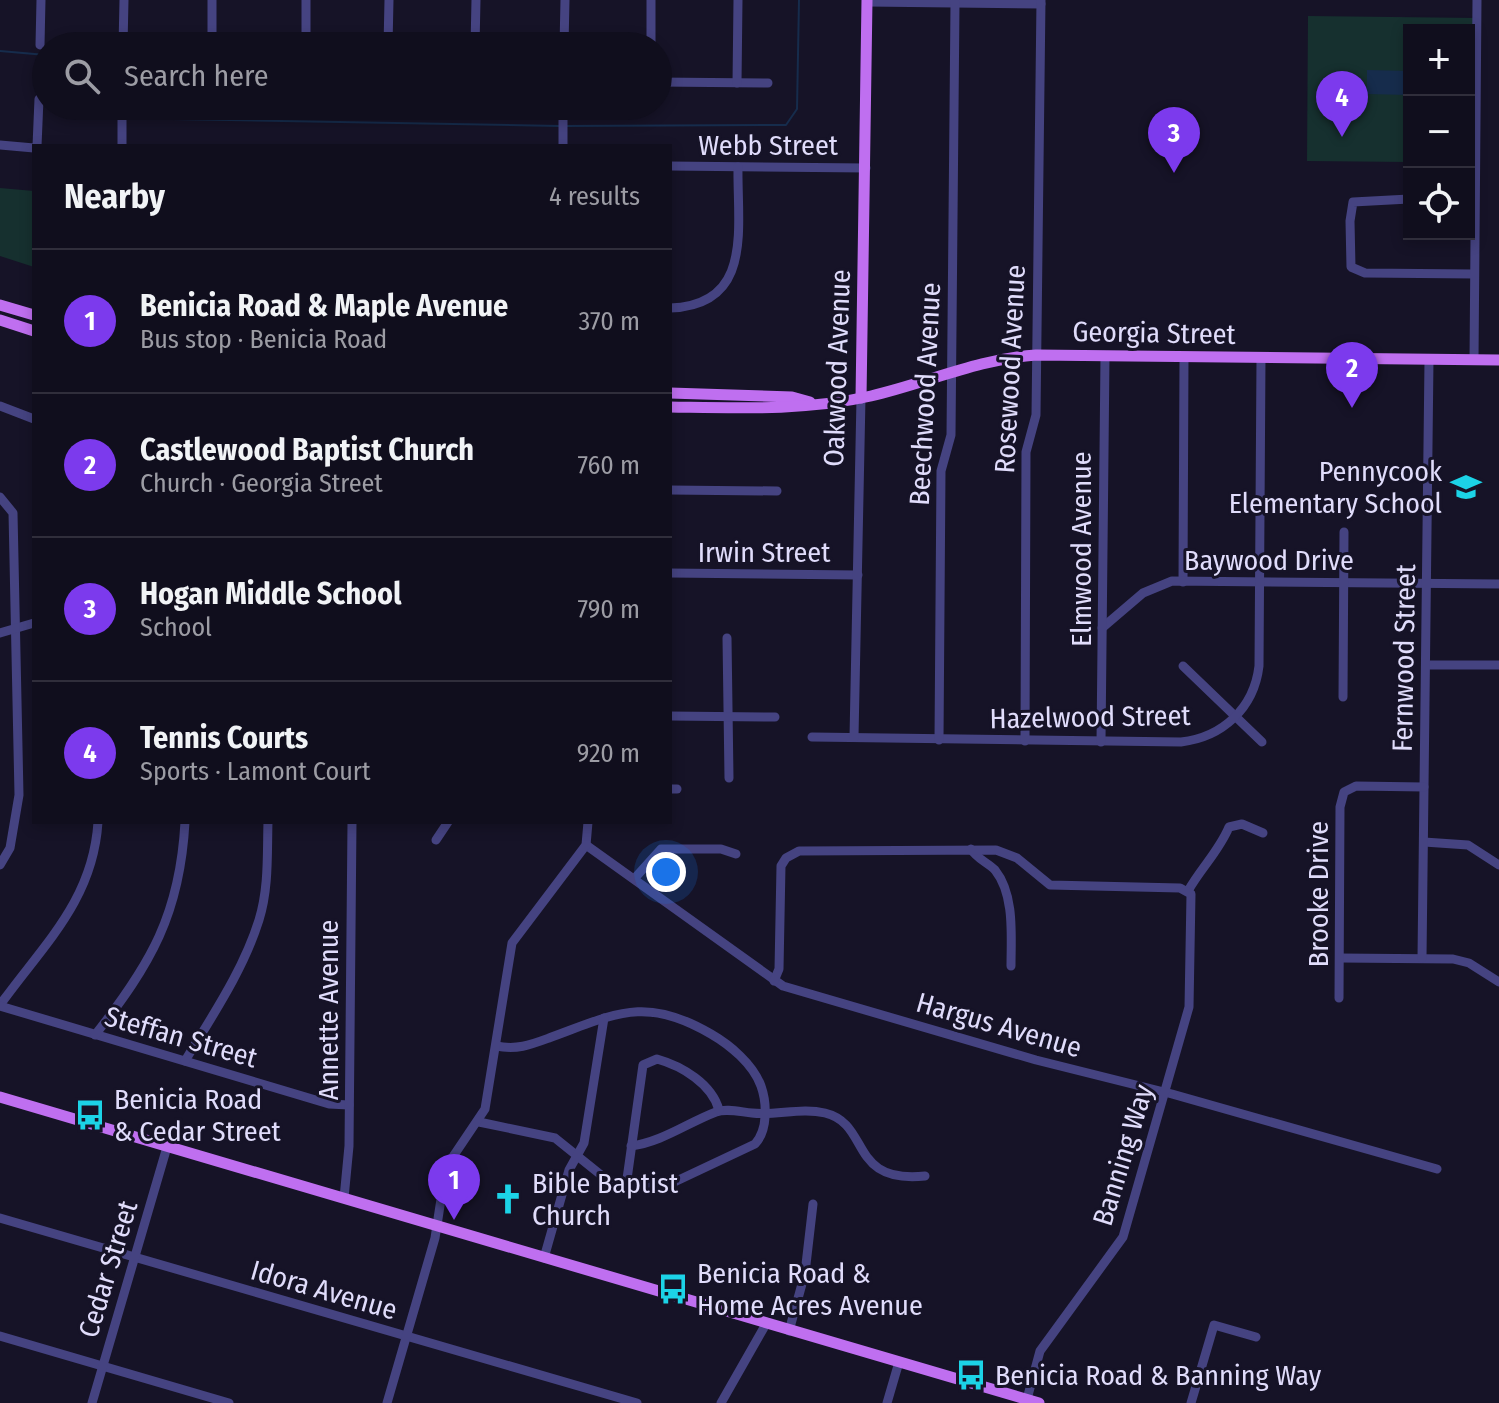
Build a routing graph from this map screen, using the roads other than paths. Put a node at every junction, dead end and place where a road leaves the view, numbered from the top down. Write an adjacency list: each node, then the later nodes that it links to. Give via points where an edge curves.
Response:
1 (41, 0): 14 (street)
2 (124, 0): 15 (street)
3 (212, 0): 16 (street)
4 (306, 0): 17 (street)
5 (389, 0): 18 (street)
6 (476, 0): 19 (street)
7 (565, 0): 20 (street)
8 (651, 0): 21 (street)
9 (738, 0): 23 (street)
10 (1477, 0): 36 (street)
11 (867, 1): 13 (street); 35 (main road, Oakwood Avenue)
12 (1041, 2): 13 (street); 45 (street, Rosewood Avenue)
13 (955, 3): 52 (street, Beechwood Avenue)
14 (40, 32)
15 (123, 32)
16 (212, 32)
17 (306, 32)
18 (388, 32)
19 (475, 32)
20 (564, 32)
21 (651, 32)
22 (672, 82): 23 (street)
23 (737, 83): 24 (street)
24 (768, 83)
25 (38, 120): 28 (street)
26 (122, 120): 29 (street)
27 (563, 120): 30 (street)
28 (36, 144)
29 (122, 144)
30 (563, 144)
31 (0, 145): 32 (street)
32 (32, 147)
33 (672, 166): 34 (street, Webb Street)
34 (738, 167): 35 (street, Webb Street); 41 (street, via 732,276 710,300)
35 (866, 168): 54 (main road, Oakwood Avenue)
36 (1473, 168)
37 (1403, 199): 39 (street, via 1353,202 1351,267 1365,273)
38 (1473, 240): 39 (street)
39 (1474, 274): 50 (street)
40 (0, 305): 42 (main road)
41 (672, 308)
42 (32, 314)
43 (0, 320): 44 (main road)
44 (32, 330)
45 (1036, 355): 46 (main road, Georgia Street); 52 (main road, Georgia Street); 86 (street, Rosewood Avenue, via 1036,415 1026,452)
46 (1105, 356): 47 (main road, Georgia Street); 72 (street, Elmwood Avenue)
47 (1184, 357): 48 (main road, Georgia Street); 65 (street)
48 (1261, 358): 49 (main road, Georgia Street); 66 (street, Hazelwood Street)
49 (1429, 360): 50 (main road, Georgia Street); 68 (street, Fernwood Street)
50 (1474, 360): 51 (main road, Georgia Street)
51 (1499, 360)
52 (951, 372): 54 (main road, Georgia Street); 85 (street, Beechwood Avenue, via 951,435 941,471)
53 (672, 393): 55 (main road, Georgia Street, via 792,397)
54 (861, 398): 55 (main road, Georgia Street); 64 (street, Oakwood Avenue)
55 (815, 403): 57 (main road, Georgia Street, via 782,409)
56 (0, 406): 58 (street)
57 (672, 407)
58 (32, 418)
59 (672, 490): 60 (street)
60 (777, 491)
61 (0, 497): 71 (street, via 13,513)
62 (1344, 532): 67 (street)
63 (672, 573): 64 (street, Irwin Street)
64 (858, 575): 84 (street, Oakwood Avenue)
65 (1183, 582): 66 (street, Baywood Drive); 72 (street, Baywood Drive, via 1143,593)
66 (1259, 582): 67 (street, Baywood Drive); 79 (street, Hazelwood Street, via 1257,681)
67 (1344, 582): 68 (street, Baywood Drive); 78 (street)
68 (1427, 583): 69 (street, Baywood Drive); 75 (street, Fernwood Street)
69 (1499, 584)
70 (32, 624): 71 (street)
71 (15, 628): 73 (street); 103 (street, via 18,816)
72 (1102, 628): 87 (street, Elmwood Avenue)
73 (0, 633)
74 (727, 638): 81 (street)
75 (1426, 665): 76 (street); 90 (street, Fernwood Street)
76 (1499, 665)
77 (1183, 666): 79 (street)
78 (1343, 697)
79 (1236, 715): 87 (street, Hazelwood Street, via 1220,730 1194,740); 88 (street)
80 (672, 716): 81 (street)
81 (729, 717): 82 (street); 89 (street)
82 (775, 717)
83 (812, 737): 84 (street, Hazelwood Street)
84 (854, 737): 85 (street, Hazelwood Street)
85 (939, 740): 86 (street, Hazelwood Street)
86 (1025, 741): 87 (street, Hazelwood Street)
87 (1101, 742)
88 (1262, 742)
89 (729, 778)
90 (1424, 787): 99 (street, Fernwood Street); 107 (street, Brooke Drive, via 1356,786 1344,792)
91 (98, 824): 113 (street, via 92,859 66,920)
92 (185, 824): 115 (street, via 178,886 158,941)
93 (268, 824): 117 (street, via 260,918 235,977)
94 (352, 824): 120 (street, Annette Avenue)
95 (447, 824): 98 (street)
96 (588, 824): 100 (street)
97 (1263, 833): 106 (street, via 1242,824 1229,827)
98 (436, 840)
99 (1424, 842): 104 (street, via 1468,845); 108 (street, Fernwood Street)
100 (586, 845): 105 (street, Hargus Avenue); 116 (street, via 512,943)
101 (971, 849): 106 (street, via 1017,858 1050,885); 109 (street, via 996,872 1005,893); 110 (street, via 806,850 786,858 781,866 779,969)
102 (736, 854): 105 (street, via 661,849)
103 (0, 865)
104 (1499, 865)
105 (634, 879): 110 (street, Hargus Avenue)
106 (1190, 894): 118 (street, Banning Way, via 1189,1007)
107 (1340, 958): 108 (street); 112 (street, Brooke Drive)
108 (1422, 958): 111 (street, via 1469,963)
109 (1011, 966)
110 (774, 981): 118 (street, Hargus Avenue)
111 (1499, 982)
112 (1339, 998)
113 (0, 1006): 115 (street, Steffan Street)
114 (604, 1018): 116 (street, via 520,1049); 122 (street, via 630,1010 652,1011 714,1035 738,1053 759,1080); 126 (street)
115 (95, 1035): 117 (street, Steffan Street)
116 (496, 1046): 123 (street)
117 (185, 1061): 120 (street, Steffan Street, via 329,1104)
118 (1164, 1093): 127 (street, Hargus Avenue); 144 (street, Banning Way, via 1120,1243 1040,1351)
119 (0, 1097): 125 (main road)
120 (349, 1105): 130 (street, Annette Avenue)
121 (719, 1110): 122 (street); 124 (street, via 667,1136); 124 (street, via 699,1081 663,1061 649,1060 643,1065)
122 (765, 1113): 128 (street, via 832,1116 852,1133 873,1166 899,1176); 129 (street, via 755,1144 668,1185)
123 (479, 1122): 126 (street, via 555,1138); 133 (street, via 446,1167)
124 (631, 1146): 129 (street)
125 (167, 1147): 130 (main road); 134 (street, Cedar Street)
126 (578, 1156): 129 (street, via 606,1179); 135 (street, via 569,1170)
127 (1437, 1169)
128 (925, 1176)
129 (626, 1186)
130 (344, 1198): 133 (main road)
131 (813, 1204): 137 (street, via 805,1273)
132 (0, 1218): 134 (street, Idora Avenue)
133 (437, 1226): 135 (main road); 139 (street)
134 (135, 1257): 139 (street, Idora Avenue); 142 (street, Cedar Street)
135 (544, 1258): 136 (main road)
136 (766, 1324): 137 (main road); 149 (street)
137 (789, 1331): 141 (main road)
138 (0, 1336): 142 (street)
139 (406, 1337): 147 (street); 148 (street, Idora Avenue)
140 (1256, 1337): 151 (street, via 1214,1325)
141 (899, 1362): 143 (main road); 150 (street)
142 (102, 1367): 145 (street, Cedar Street); 146 (street)
143 (1006, 1398): 144 (main road)
144 (1033, 1401)
145 (92, 1403)
146 (229, 1403)
147 (387, 1403)
148 (637, 1403)
149 (721, 1403)
150 (887, 1403)
151 (1191, 1403)

